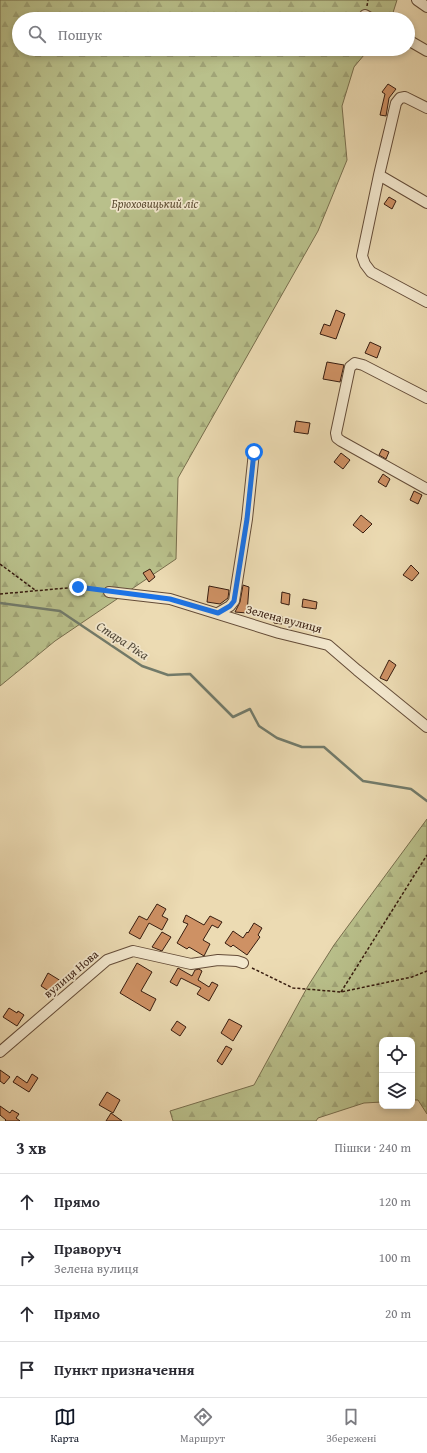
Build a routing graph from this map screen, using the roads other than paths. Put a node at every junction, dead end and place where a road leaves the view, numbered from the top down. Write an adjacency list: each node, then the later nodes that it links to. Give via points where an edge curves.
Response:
1 (417, 0): 2 (street)
2 (427, 6)
3 (415, 44): 4 (street)
4 (427, 51)
5 (427, 108): 6 (street, via 405,97 396,103)
6 (379, 175): 7 (street); 8 (street, via 362,256 364,264 371,272)
7 (427, 203)
8 (427, 302)
9 (427, 398): 11 (street, via 363,365 355,364 350,367 336,433 341,442)
10 (254, 452): 13 (street, via 234,601)
11 (427, 489)
12 (109, 592): 13 (street, Зелена вулиця, via 170,599)
13 (218, 613): 14 (street, Зелена вулиця, via 280,633 328,644)
14 (427, 727)
15 (243, 963): 16 (street, вулиця Нова, via 218,960 191,964 133,951 107,960)
16 (0, 1052)

